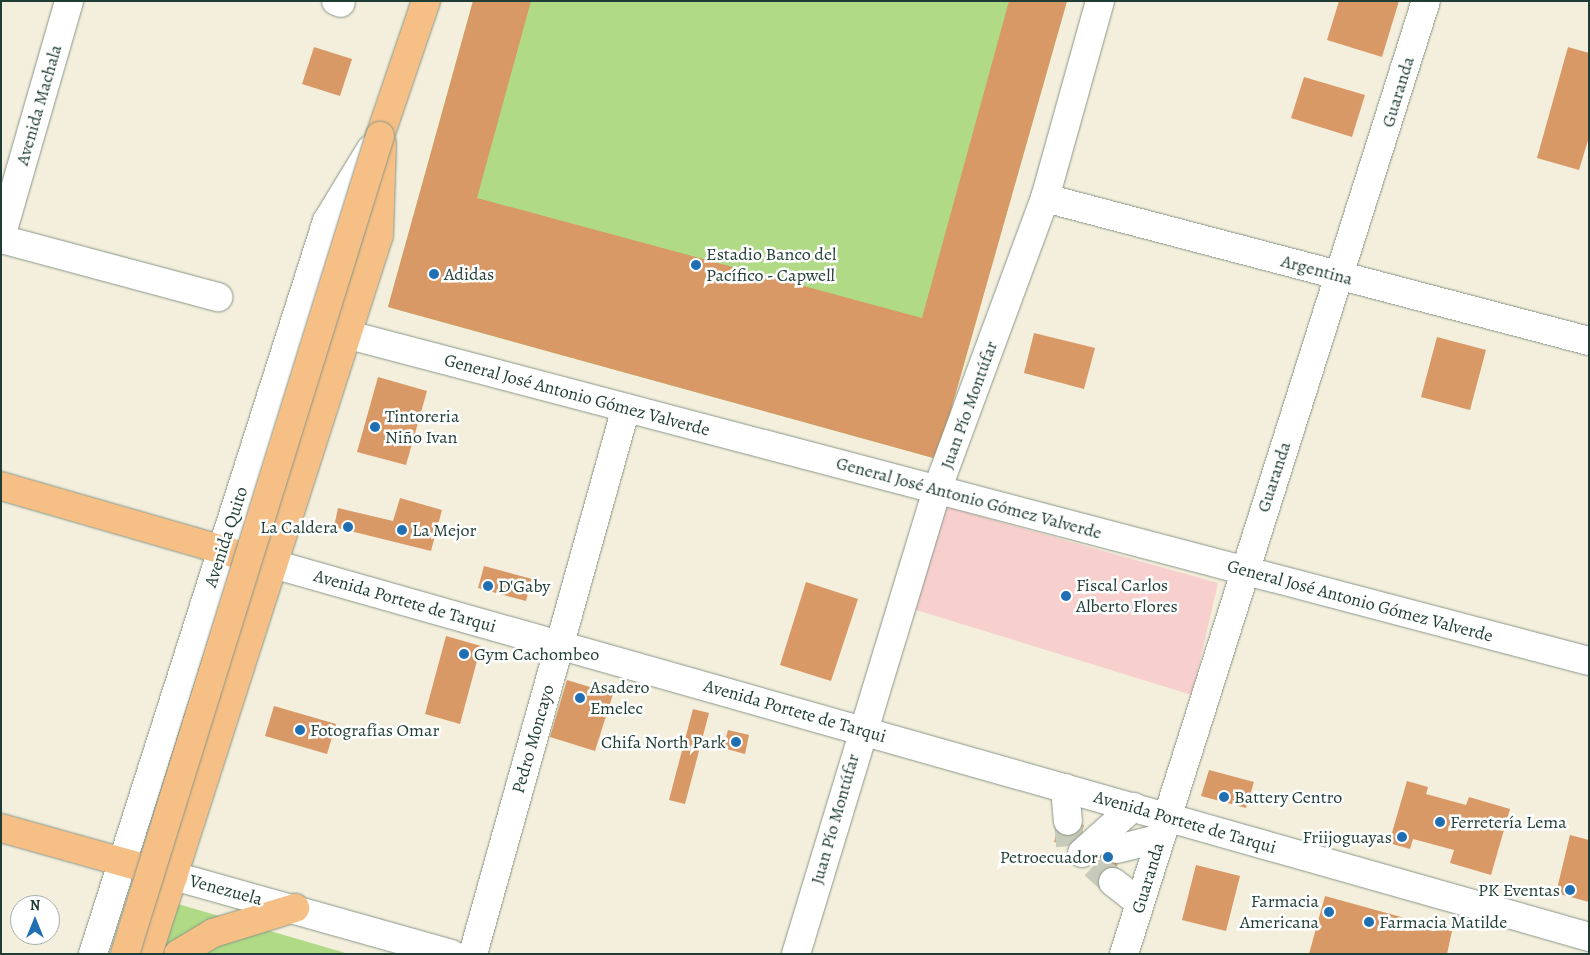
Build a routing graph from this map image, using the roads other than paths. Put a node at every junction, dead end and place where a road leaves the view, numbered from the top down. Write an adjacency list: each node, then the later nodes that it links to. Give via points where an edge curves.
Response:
1 (69, 1): 7 (street, Avenida Machala)
2 (426, 1): 5 (main road, Avenida Quito)
3 (1100, 1): 6 (street, Juan Pío Montúfar)
4 (1426, 1): 8 (street, Guaranda)
5 (381, 133): 10 (main road, Avenida Quito, via 379,235); 15 (street, Avenida Quito, via 327,221); 33 (main road, Avenida Quito, bridge)
6 (1045, 198): 8 (street, Argentina); 14 (street, Juan Pío Montúfar)
7 (1, 238): 9 (street)
8 (1340, 276): 11 (street, Argentina); 17 (street, Guaranda)
9 (218, 297)
10 (348, 335): 12 (street, General José Antonio Gómez Valverde); 16 (main road, Avenida Quito)
11 (1589, 341)
12 (626, 408): 14 (street, General José Antonio Gómez Valverde); 18 (street, Pedro Moncayo)
13 (1, 486): 15 (main road, Avenida Portete de Tarqui)
14 (938, 490): 17 (street, General José Antonio Gómez Valverde); 20 (street, Juan Pío Montúfar)
15 (222, 549): 16 (main road, Avenida Portete de Tarqui); 27 (street, Avenida Quito)
16 (273, 564): 18 (street, Avenida Portete de Tarqui); 28 (main road, Avenida Quito)
17 (1243, 570): 19 (street, General José Antonio Gómez Valverde); 24 (street, Guaranda)
18 (560, 645): 20 (street, Avenida Portete de Tarqui); 37 (street, Pedro Moncayo)
19 (1589, 661)
20 (861, 730): 21 (street, Avenida Portete de Tarqui); 38 (street, Juan Pío Montúfar)
21 (1064, 788): 22 (street, Avenida Portete de Tarqui); 26 (street)
22 (1133, 807): 24 (street, Avenida Portete de Tarqui); 26 (street)
23 (1, 828): 27 (main road, Venezuela)
24 (1164, 828): 25 (street); 29 (street, Guaranda); 31 (street, Avenida Portete de Tarqui)
25 (1117, 849)
26 (1085, 854): 29 (street)
27 (123, 862): 28 (main road, Venezuela); 32 (street, Avenida Quito)
28 (174, 876): 30 (street, Venezuela); 34 (main road, Avenida Quito)
29 (1140, 903): 39 (street, Guaranda)
30 (295, 908): 35 (main road, via 213,933); 36 (street, Venezuela)
31 (1589, 937)
32 (93, 954)
33 (125, 954)
34 (148, 954)
35 (178, 954)
36 (451, 954)
37 (473, 954)
38 (796, 954)
39 (1124, 954)

